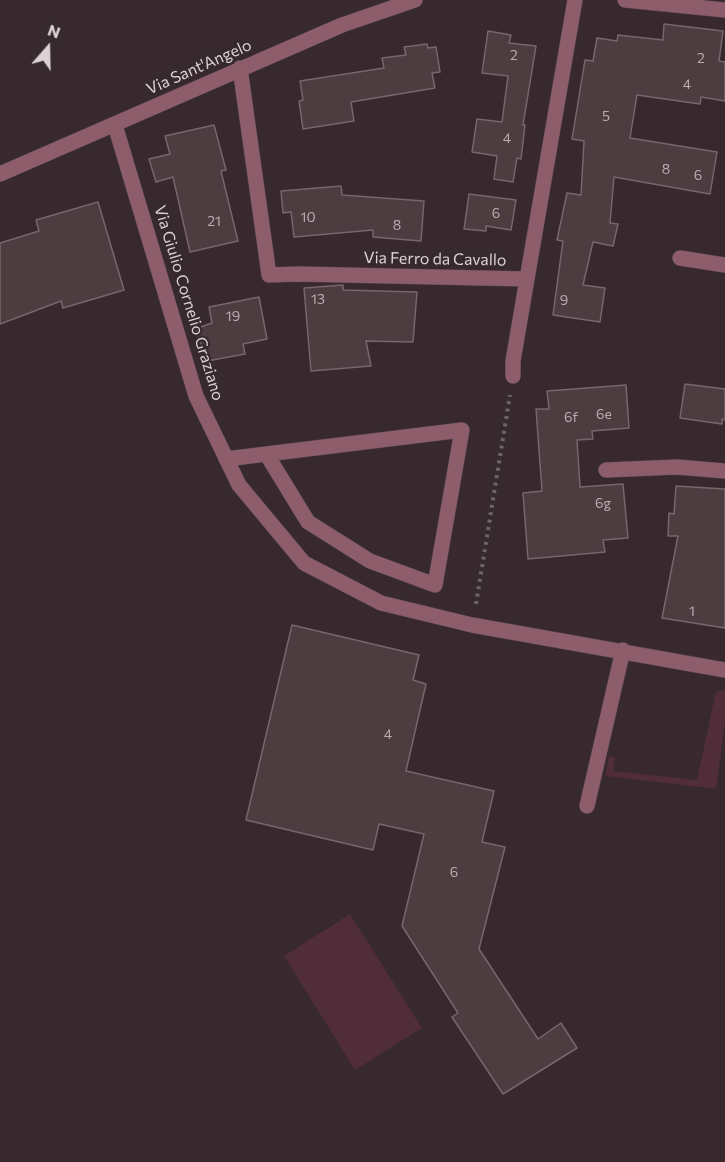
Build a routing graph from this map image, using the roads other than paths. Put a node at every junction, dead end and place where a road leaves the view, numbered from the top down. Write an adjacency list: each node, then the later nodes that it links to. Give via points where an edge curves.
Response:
1 (415, 0): 5 (street, Via Sant'Angelo, via 342,25)
2 (575, 0): 10 (street, Via Ferro da Cavallo)
3 (625, 0): 4 (street)
4 (725, 9)
5 (240, 68): 6 (street, Via Sant'Angelo); 10 (street, Via Ferro da Cavallo, via 269,275)
6 (115, 125): 7 (street, Via Sant'Angelo); 13 (street, Via Giulio Cornelio Graziano, via 196,396)
7 (0, 174)
8 (680, 258): 9 (street)
9 (725, 265)
10 (527, 279): 11 (street)
11 (513, 376)
12 (267, 454): 12 (street, via 462,430 435,585 370,561 308,522); 13 (street)
13 (226, 459): 16 (street, Via Giulio Cornelio Graziano, via 239,485 304,562 381,603 472,625)
14 (606, 470): 15 (street, via 676,466)
15 (725, 471)
16 (622, 650): 17 (street, Via Giulio Cornelio Graziano); 18 (street)
17 (725, 669)
18 (587, 806)

